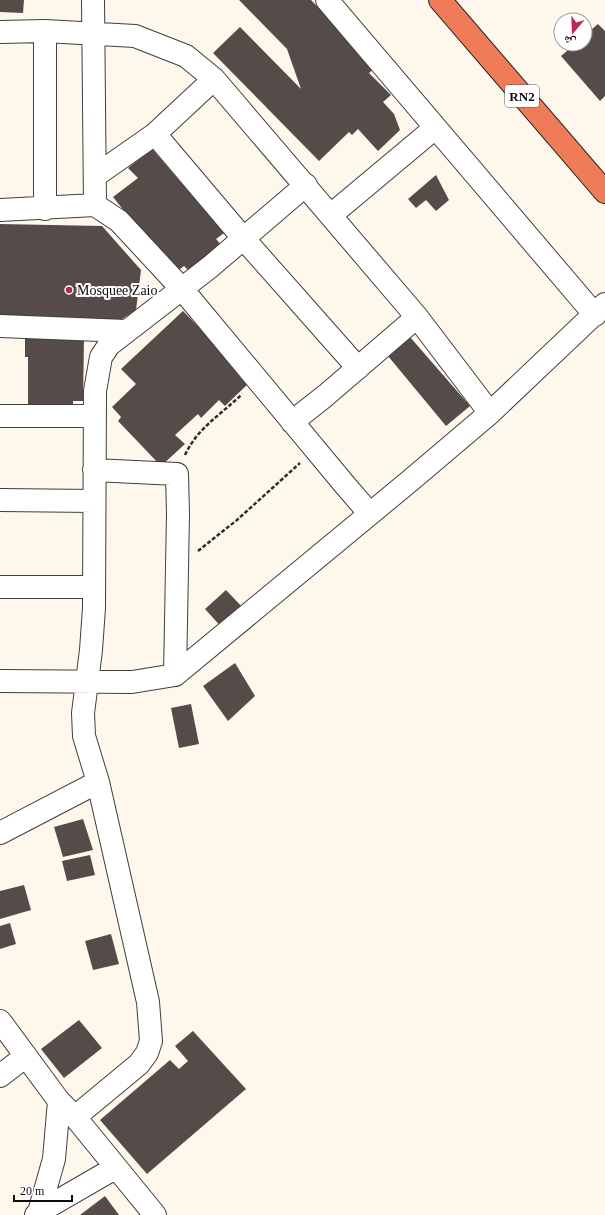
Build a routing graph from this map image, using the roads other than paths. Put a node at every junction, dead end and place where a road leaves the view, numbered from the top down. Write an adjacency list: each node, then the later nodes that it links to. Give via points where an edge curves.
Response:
1 (93, 0): 6 (street)
2 (327, 0): 8 (street)
3 (440, 0): 12 (highway, RN2)
4 (45, 31): 5 (street); 6 (street); 14 (street)
5 (0, 32)
6 (93, 35): 7 (street, via 135,36 154,42 186,56); 10 (street)
7 (214, 79): 9 (street); 11 (street)
8 (435, 128): 16 (street); 19 (street)
9 (156, 134): 10 (street); 17 (street)
10 (95, 176): 13 (street)
11 (306, 185): 16 (street); 17 (street)
12 (605, 192)
13 (95, 205): 14 (street); 18 (street, via 119,221)
14 (45, 209): 15 (street)
15 (0, 210)
16 (330, 216): 20 (street)
17 (243, 238): 18 (street); 23 (street)
18 (182, 289): 22 (street); 27 (street)
19 (600, 310): 24 (street)
20 (417, 317): 23 (street); 24 (street)
21 (0, 326): 22 (street)
22 (126, 331): 26 (street, via 109,346 102,357 95,391)
23 (358, 368): 27 (street)
24 (490, 413): 31 (street)
25 (0, 416): 26 (street)
26 (95, 416): 28 (street)
27 (292, 422): 31 (street)
28 (94, 470): 30 (street); 34 (street, via 177,474)
29 (0, 500): 30 (street)
30 (94, 500): 33 (street)
31 (370, 514): 34 (street)
32 (0, 587): 33 (street)
33 (94, 587): 36 (street)
34 (175, 675): 36 (street, via 132,682)
35 (0, 681): 36 (street)
36 (88, 682): 37 (street, via 83,713 84,736)
37 (98, 782): 38 (street); 43 (street, via 148,1002 151,1041 139,1064)
38 (0, 833)
39 (0, 1021): 40 (street)
40 (26, 1056): 41 (street); 42 (street)
41 (0, 1076)
42 (60, 1101): 43 (street); 45 (street, via 54,1159)
43 (75, 1117): 44 (street)
44 (115, 1168): 45 (street); 46 (street)
45 (37, 1214)
46 (155, 1215)

